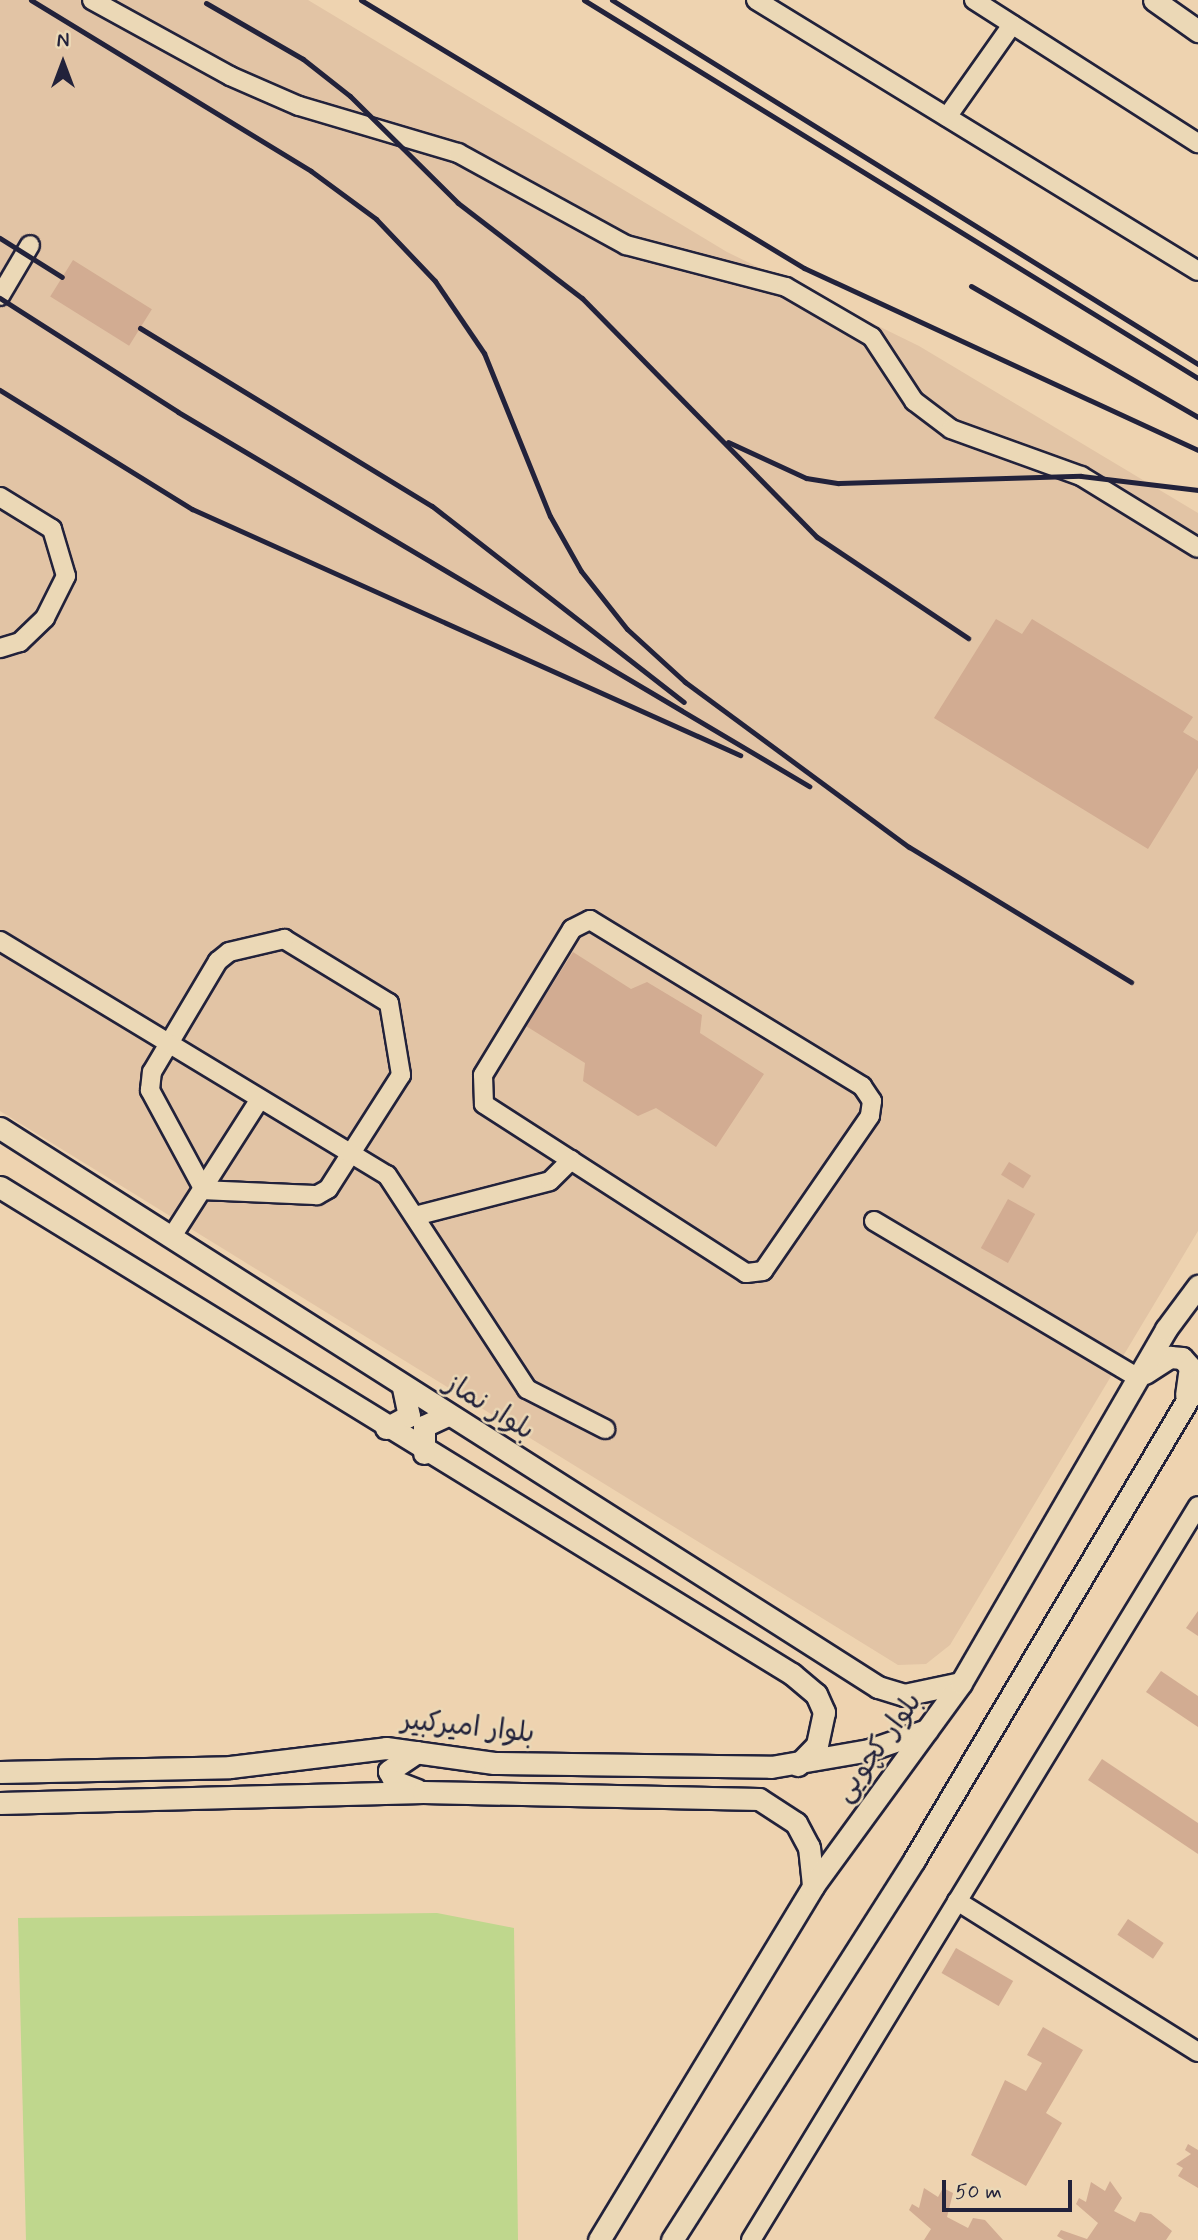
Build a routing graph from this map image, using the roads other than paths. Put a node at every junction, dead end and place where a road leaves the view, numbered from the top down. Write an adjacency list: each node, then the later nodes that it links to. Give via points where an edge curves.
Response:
1 (92, 0): 13 (street, via 288,101 458,153 626,245 786,287 872,337 914,401 951,429 1081,476)
2 (756, 0): 7 (street)
3 (974, 0): 5 (street)
4 (1154, 0): 6 (main road)
5 (1013, 25): 7 (street); 8 (street)
6 (1198, 31)
7 (947, 117): 10 (street)
8 (1198, 143)
9 (30, 245): 11 (street)
10 (1198, 271)
11 (0, 296)
12 (0, 497): 14 (street, via 52,528 66,576 45,618 20,642)
13 (1198, 548)
14 (0, 648)
15 (0, 941): 16 (street)
16 (166, 1042): 17 (street); 19 (street, via 229,952 293,940 389,1003 404,1065); 22 (street, via 149,1090)
17 (260, 1099): 19 (street); 22 (street)
18 (0, 1128): 25 (main road, بلوار نماز)
19 (354, 1155): 22 (street, via 338,1181 317,1195); 23 (street, via 387,1175)
20 (571, 1160): 20 (street, via 747,1273 763,1271 870,1116 872,1101 862,1086 583,920 572,929 480,1089 484,1104); 23 (street, via 550,1181)
21 (0, 1187): 32 (main road)
22 (204, 1190): 25 (street)
23 (415, 1216): 33 (street, via 527,1389)
24 (874, 1221): 27 (street)
25 (171, 1238): 29 (main road, بلوار نماز)
26 (1198, 1286): 27 (main road, بلوار کچویی)
27 (1138, 1378): 30 (main road, via 1170,1357 1182,1358 1190,1367); 36 (main road, بلوار کچویی)
28 (1198, 1382): 30 (main road)
29 (403, 1387): 31 (main road, بلوار نماز); 32 (main road, via 409,1416)
30 (1185, 1401): 47 (main road, via 914,1860)
31 (448, 1415): 34 (main road, via 424,1426); 36 (main road, بلوار نماز, via 878,1687 904,1695)
32 (386, 1429): 34 (main road)
33 (605, 1429)
34 (424, 1453): 39 (main road, via 792,1674 816,1694 824,1712 817,1745)
35 (1198, 1506): 44 (street)
36 (961, 1683): 37 (main road, بلوار کچویی)
37 (927, 1730): 39 (main road, بلوار امیرکبیر); 43 (main road, بلوار کچویی)
38 (419, 1752): 39 (main road, بلوار امیرکبیر, via 494,1763); 40 (main road, بلوار امیرکبیر, via 359,1748 230,1767); 41 (main road, via 395,1761 389,1771 400,1785)
39 (798, 1765)
40 (0, 1772)
41 (423, 1792): 42 (main road, بلوار امیرکبیر); 43 (main road, بلوار امیرکبیر, via 759,1799 796,1823 809,1847)
42 (0, 1803)
43 (813, 1886): 46 (main road, بلوار کچویی)
44 (957, 1901): 45 (street); 48 (street)
45 (1198, 2052)
46 (599, 2240)
47 (671, 2240)
48 (751, 2240)

